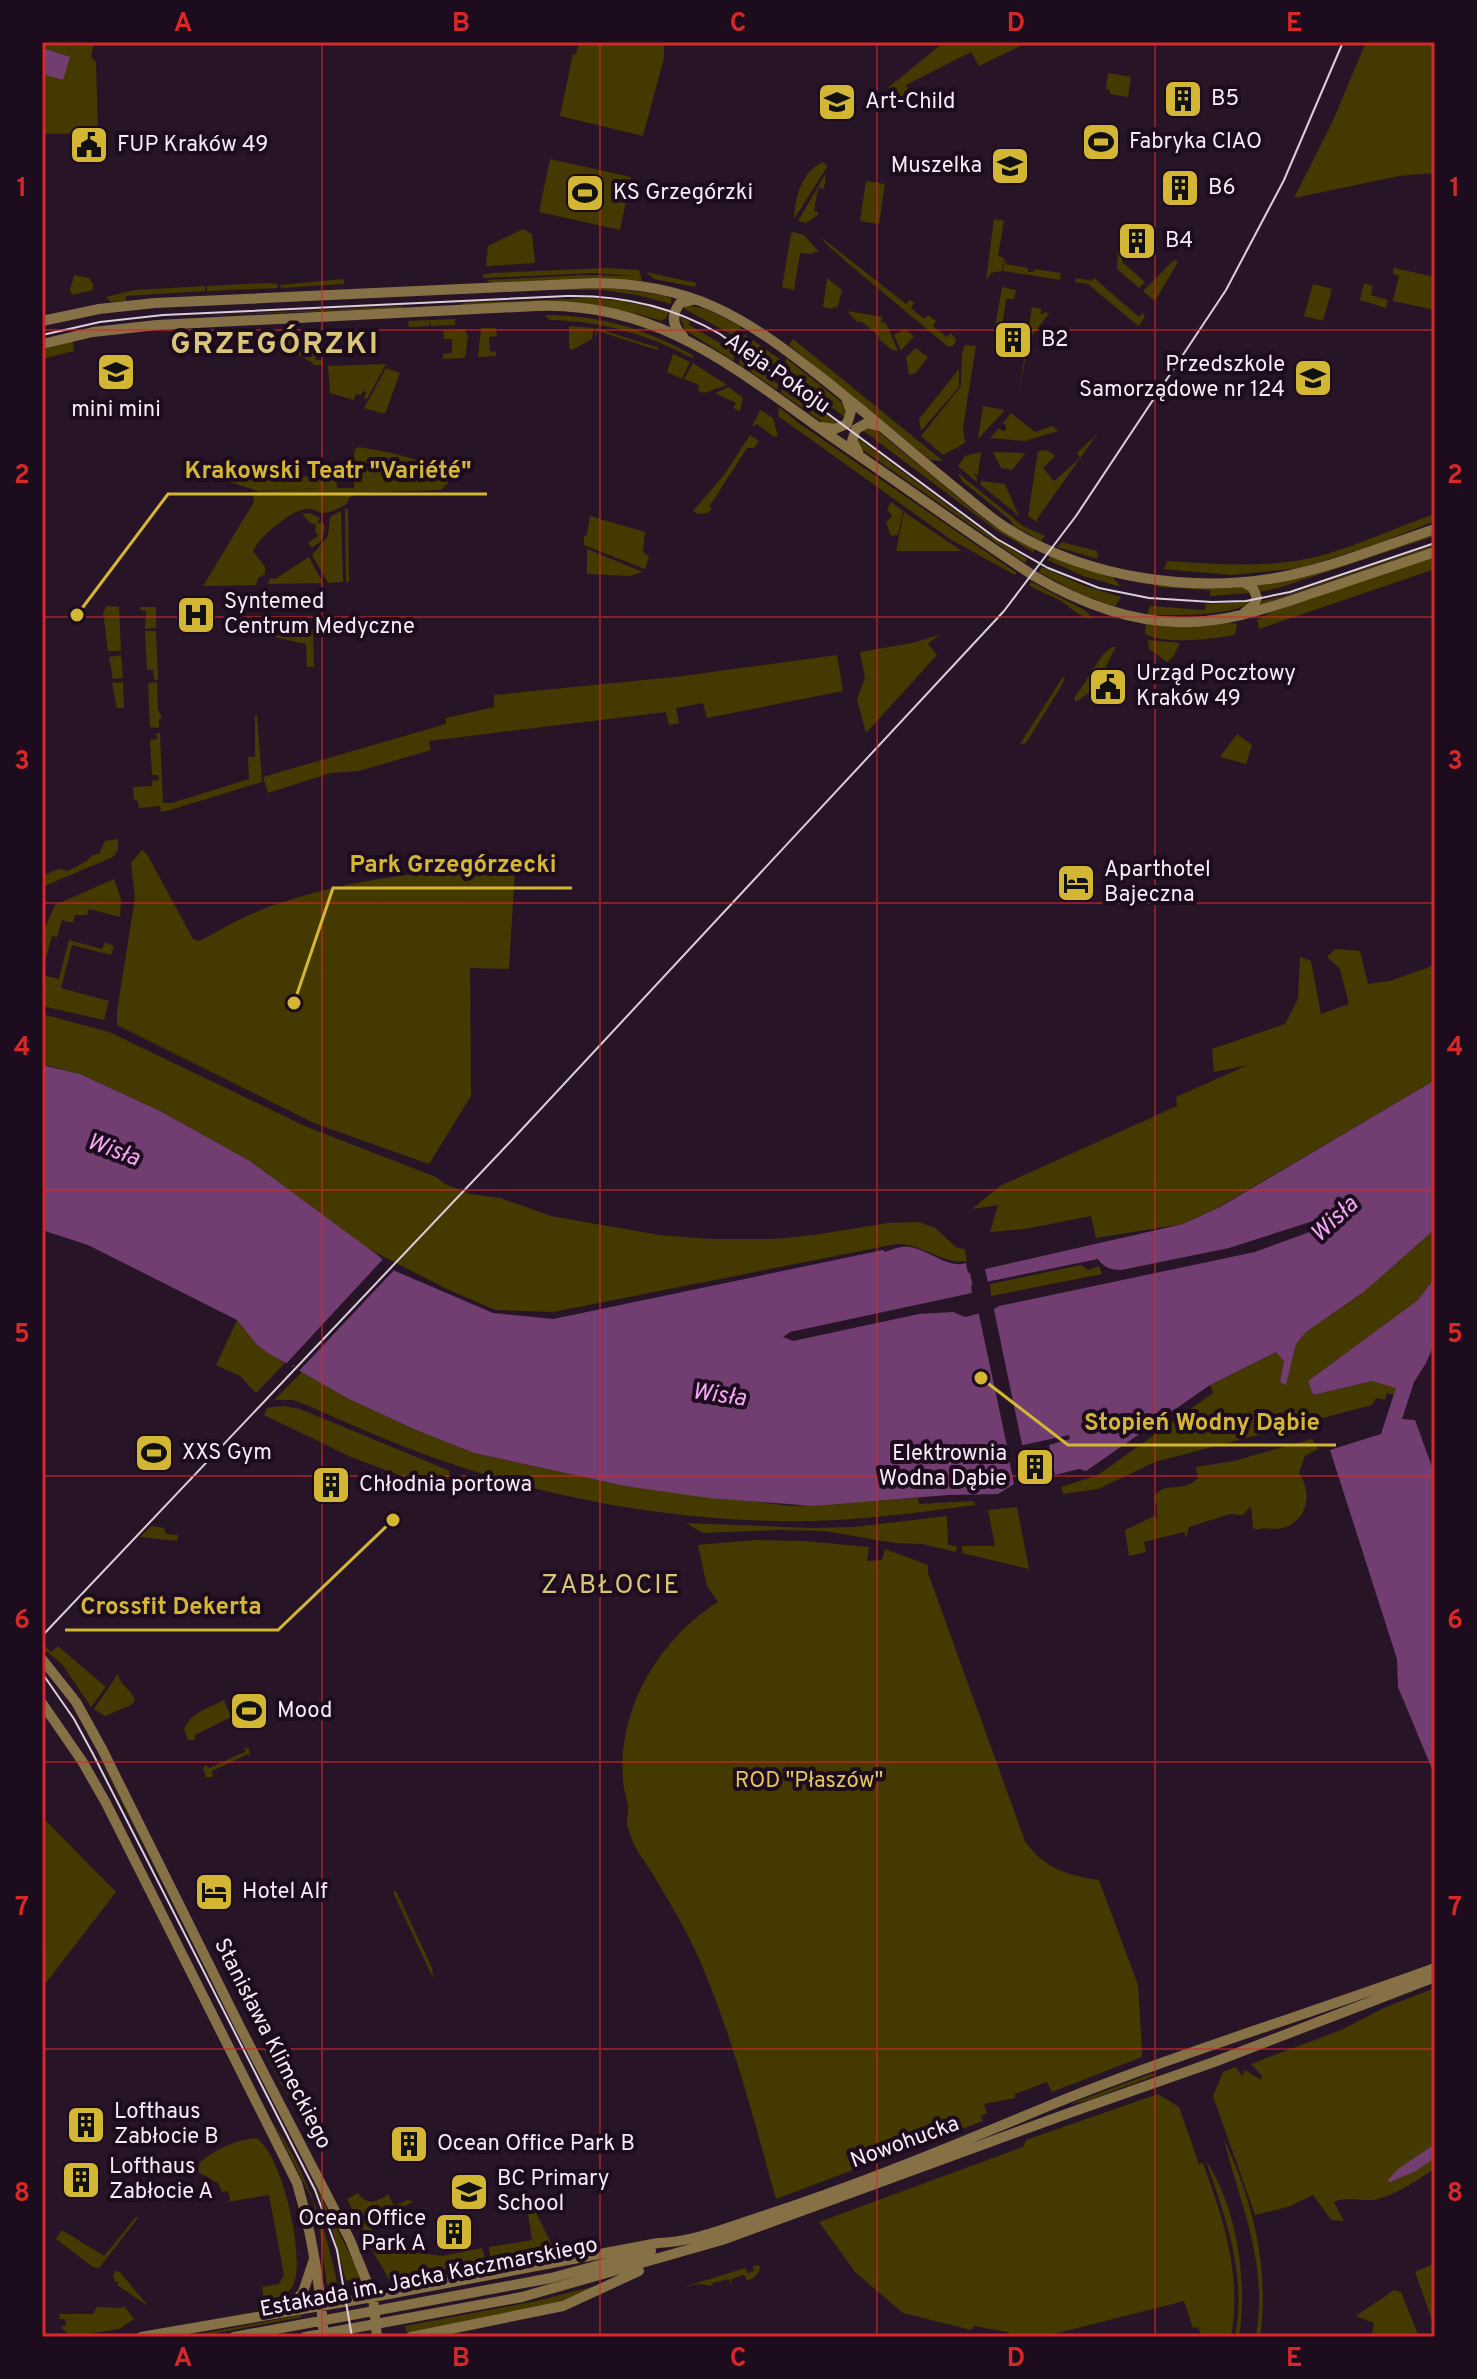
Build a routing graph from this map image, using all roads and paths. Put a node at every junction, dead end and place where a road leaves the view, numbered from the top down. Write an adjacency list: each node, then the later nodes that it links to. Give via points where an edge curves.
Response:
1 (182, 302): 2 (main road, Aleja Pokoju, via 606,283 656,287); 3 (main road, Aleja Pokoju, via 99,309); 4 (main road, via 192,305 194,312)
2 (707, 302): 5 (main road, via 688,299 676,308 674,325); 7 (main road, Aleja Pokoju, via 753,326)
3 (42, 321)
4 (185, 323): 5 (main road, Aleja Pokoju, via 570,306 619,313); 6 (main road, Aleja Pokoju, via 108,330)
5 (691, 341): 8 (main road, Aleja Pokoju)
6 (42, 344)
7 (839, 391): 8 (main road, via 851,408 847,424 833,429); 9 (main road, Aleja Pokoju)
8 (812, 422): 10 (main road, Aleja Pokoju)
9 (891, 434): 10 (main road, via 873,424 857,427 853,444); 13 (main road, Aleja Pokoju, via 995,520 1045,547 1141,577)
10 (867, 461): 14 (main road, Aleja Pokoju, via 1067,594 1154,620)
11 (1435, 529): 13 (main road, Aleja Pokoju, via 1305,572)
12 (1435, 552): 14 (main road, Aleja Pokoju)
13 (1243, 582): 14 (main road, via 1257,598)
14 (1238, 616)
15 (42, 1659): 23 (main road, Stanisława Klimeckiego, via 93,1730 354,2249)
16 (42, 1703): 20 (main road, Stanisława Klimeckiego, via 106,1803 285,2158 306,2213)
17 (1435, 1968): 19 (main road, Nowohucka)
18 (1435, 1977): 21 (main road, Nowohucka, via 1214,2062)
19 (678, 2243): 22 (main road, Estakada im. Jacka Kaczmarskiego); 23 (main road, Nowohucka)
20 (314, 2257): 24 (main road, Stanisława Klimeckiego); 25 (main road, via 303,2292)
21 (657, 2260): 22 (main road, Estakada im. Jacka Kaczmarskiego); 31 (main road, Nowohucka, via 563,2306)
22 (586, 2275): 27 (main road, Estakada im. Jacka Kaczmarskiego); 28 (main road, Estakada im. Jacka Kaczmarskiego, via 522,2297)
23 (373, 2297): 24 (main road, Nowohucka); 30 (main road, Stanisława Klimeckiego)
24 (321, 2306): 25 (main road, Nowohucka); 29 (main road, Stanisława Klimeckiego)
25 (286, 2311): 26 (main road, Nowohucka)
26 (141, 2337)
27 (234, 2337)
28 (305, 2337)
29 (324, 2337)
30 (377, 2337)
31 (411, 2337)

